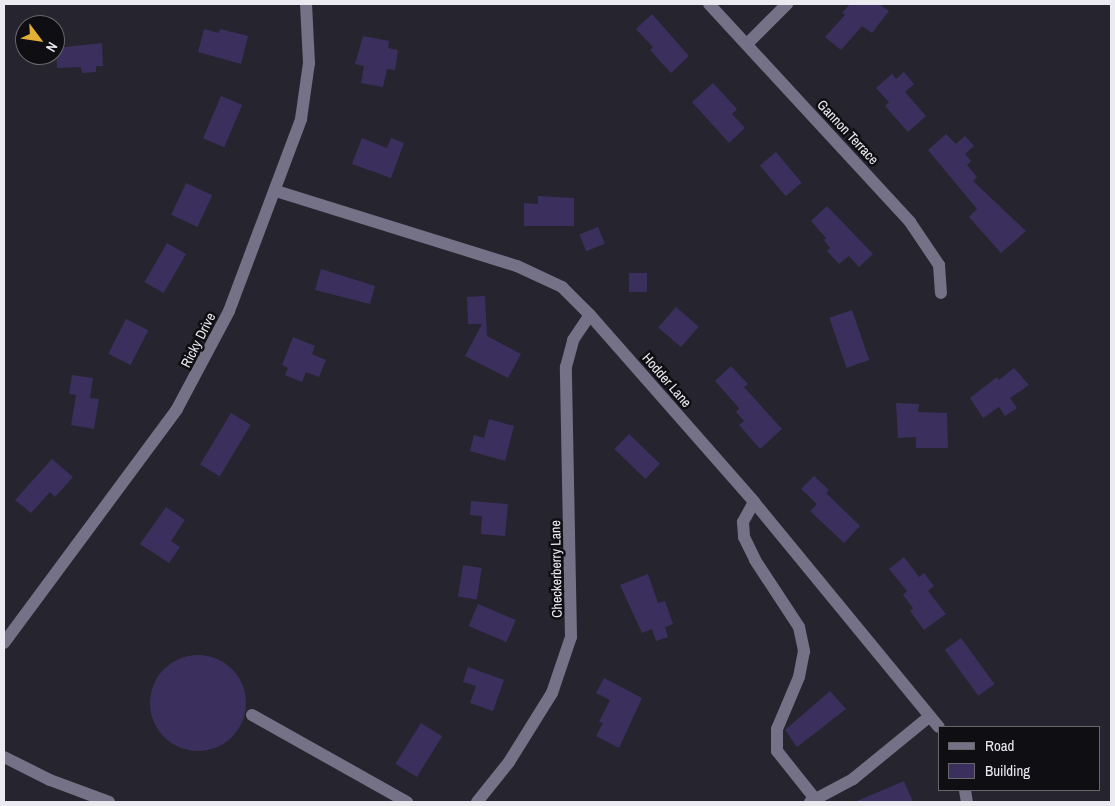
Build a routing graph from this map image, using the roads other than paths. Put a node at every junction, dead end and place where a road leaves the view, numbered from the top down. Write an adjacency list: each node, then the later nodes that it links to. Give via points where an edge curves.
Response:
1 (306, 4): 5 (street, Ricky Drive, via 310,37 306,90 294,144)
2 (709, 4): 4 (street, Gannon Terrace)
3 (787, 4): 4 (street)
4 (747, 44): 6 (street, Gannon Terrace, via 923,238 939,265)
5 (276, 191): 7 (street, Hodder Lane, via 537,273 562,287); 9 (street, Ricky Drive, via 229,312 177,409)
6 (941, 293)
7 (590, 315): 8 (street, Hodder Lane); 17 (street, Checkerberry Lane, via 573,340 566,367 571,638 552,693 508,762)
8 (754, 502): 11 (street, Hodder Lane); 14 (street, via 743,522 744,537 755,560 799,627 804,651 799,677 777,729 777,751)
9 (4, 643)
10 (252, 715): 16 (street)
11 (930, 716): 12 (street, Hodder Lane); 14 (street, via 853,778)
12 (938, 727)
13 (4, 757): 15 (street, via 50,780)
14 (813, 801)
15 (109, 802)
16 (407, 802)
17 (477, 802)

